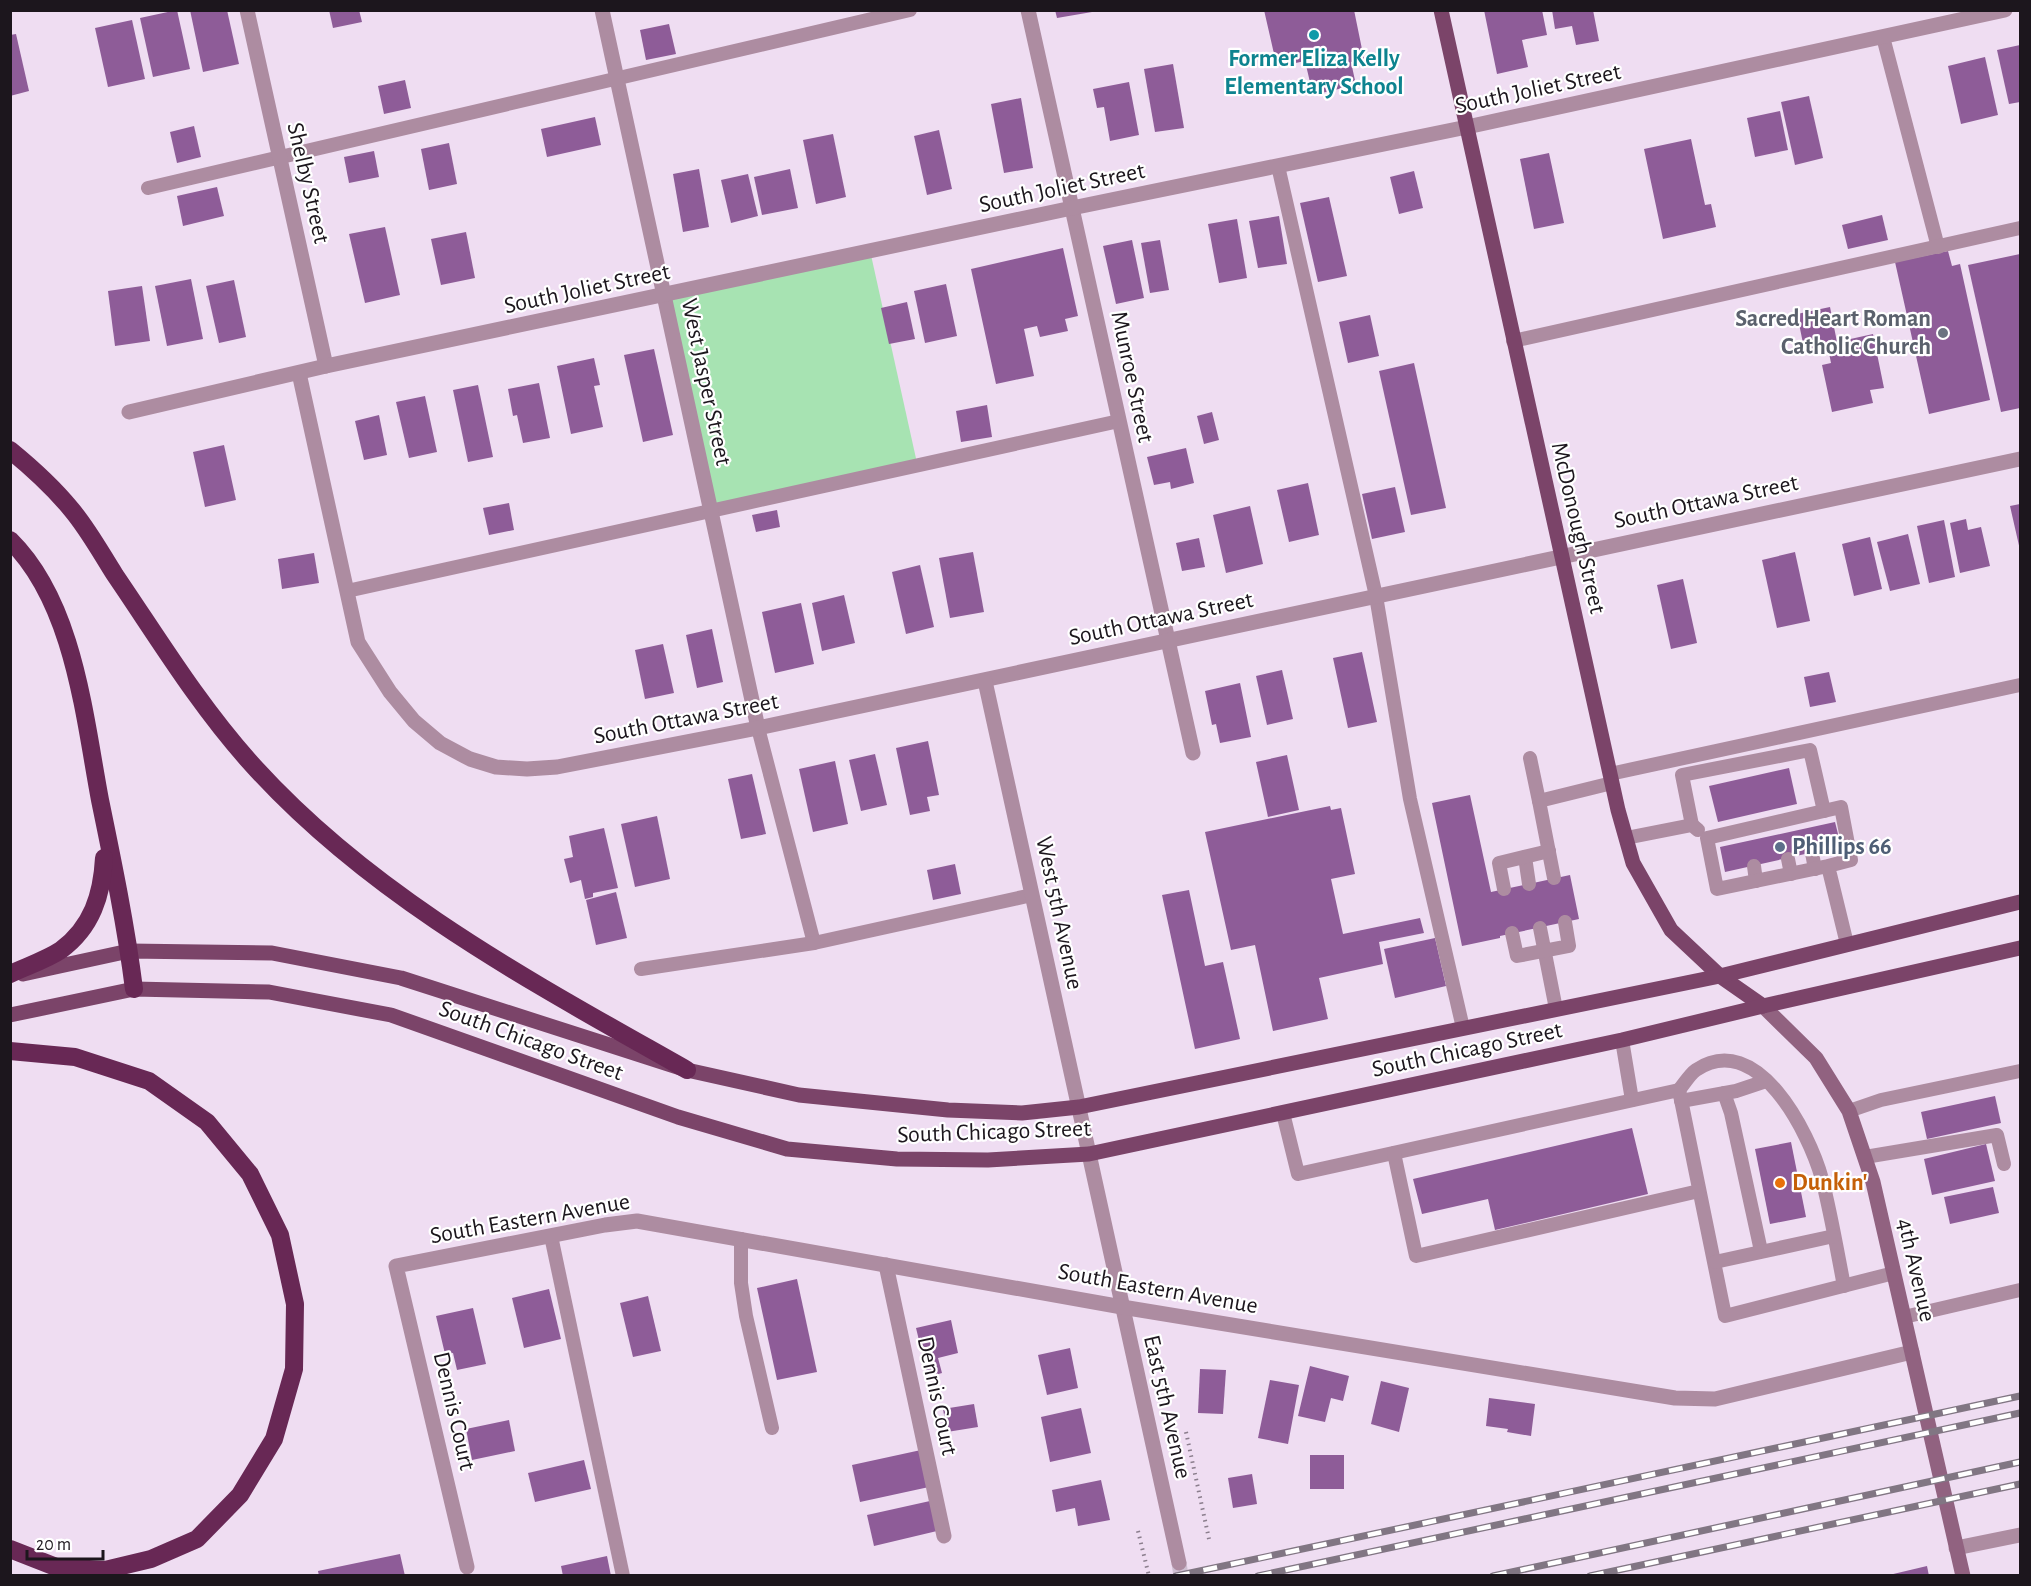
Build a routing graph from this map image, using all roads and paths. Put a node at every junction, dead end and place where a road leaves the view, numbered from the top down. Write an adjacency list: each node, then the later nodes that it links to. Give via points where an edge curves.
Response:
1 (247, 10): 10 (street, Shelby Street)
2 (602, 10): 8 (street, West Jasper Street)
3 (910, 10): 8 (lane)
4 (1028, 10): 13 (street, Munroe Street)
5 (1441, 10): 9 (main road, McDonough Street)
6 (2005, 10): 7 (street, South Joliet Street)
7 (1883, 37): 9 (street, South Joliet Street); 15 (lane)
8 (617, 78): 10 (lane); 16 (street, West Jasper Street)
9 (1467, 127): 11 (street, South Joliet Street); 17 (main road, McDonough Street)
10 (280, 157): 12 (lane); 18 (street, Shelby Street)
11 (1278, 166): 13 (street, South Joliet Street); 28 (lane)
12 (148, 188)
13 (1072, 208): 16 (street, South Joliet Street); 21 (street, Munroe Street)
14 (2020, 228): 15 (lane)
15 (1938, 247): 17 (lane)
16 (664, 296): 18 (street, South Joliet Street); 24 (street, West Jasper Street)
17 (1513, 341): 26 (main road, McDonough Street)
18 (326, 366): 19 (street, South Joliet Street)
19 (299, 373): 20 (street, South Joliet Street); 27 (street)
20 (129, 412)
21 (1119, 421): 24 (lane); 29 (street, Munroe Street)
22 (10, 450): 73 (highway, via 72,509 197,697 249,762 302,815 423,913 534,984)
23 (2020, 459): 26 (street, South Ottawa Street)
24 (711, 512): 27 (lane); 32 (street, West Jasper Street)
25 (10, 540): 39 (highway, via 39,575 66,638)
26 (1561, 556): 28 (street, South Ottawa Street); 35 (main road, McDonough Street)
27 (347, 591): 32 (street, South Ottawa Street, via 358,642 390,692 414,721 440,743 470,759 496,767 556,767)
28 (1376, 596): 29 (street, South Ottawa Street); 70 (lane, via 1410,799)
29 (1168, 640): 30 (street, South Ottawa Street); 33 (street, Munroe Street)
30 (985, 681): 32 (street, South Ottawa Street); 53 (street, West 5th Avenue)
31 (2020, 685): 35 (lane)
32 (758, 728): 58 (lane)
33 (1193, 753)
34 (1530, 758): 36 (lane)
35 (1611, 779): 36 (lane); 40 (main road, McDonough Street)
36 (1539, 801): 42 (lane)
37 (1824, 811): 38 (lane, via 1810,750 1682,775); 41 (lane, via 1782,827); 47 (lane, via 1841,807 1851,860)
38 (1692, 825): 40 (lane); 41 (lane)
39 (106, 829): 61 (highway); 65 (highway, via 103,883 93,914 60,951)
40 (1626, 838): 64 (main road, McDonough Street, via 1633,863 1671,930)
41 (1707, 838): 50 (lane, via 1717,889)
42 (1549, 851): 44 (lane); 49 (lane)
43 (1812, 853): 47 (lane)
44 (1525, 857): 51 (lane); 52 (lane, via 1499,863)
45 (1788, 859): 48 (lane)
46 (1754, 866): 50 (lane)
47 (1822, 867): 48 (lane); 59 (lane)
48 (1791, 874): 50 (lane)
49 (1554, 879)
50 (1756, 881)
51 (1529, 884)
52 (1504, 889)
53 (1032, 895): 58 (lane); 79 (street, West 5th Avenue)
54 (2020, 902): 59 (main road, South Chicago Street)
55 (1564, 922): 62 (lane, via 1569,946)
56 (1540, 928): 62 (lane)
57 (1512, 933): 62 (lane, via 1517,956)
58 (813, 943): 63 (lane)
59 (1848, 944): 64 (main road, South Chicago Street)
60 (2020, 948): 67 (main road, South Chicago Street)
61 (129, 951): 65 (main road, South Chicago Street); 66 (highway); 73 (main road, South Chicago Street, via 272,954 401,978)
62 (1545, 951): 68 (lane)
63 (641, 969)
64 (1720, 975): 67 (main road, McDonough Street); 68 (main road, South Chicago Street)
65 (10, 976)
66 (134, 989): 69 (main road, South Chicago Street); 83 (main road, South Chicago Street, via 269,992 391,1015 678,1117 787,1149 897,1159 988,1160)
67 (1763, 1006): 71 (main road, South Chicago Street); 80 (street, 4th Avenue, via 1816,1058)
68 (1556, 1009): 70 (main road, South Chicago Street)
69 (10, 1015)
70 (1463, 1028): 79 (main road, South Chicago Street)
71 (1622, 1040): 78 (lane); 81 (main road, South Chicago Street)
72 (10, 1051): 107 (highway, via 75,1057 149,1081 207,1122 250,1174 280,1235 295,1304 294,1369 274,1438 240,1495 197,1539 151,1559 105,1570 57,1567)
73 (687, 1070): 79 (main road, South Chicago Street, via 799,1095 937,1109 1022,1113)
74 (2020, 1071): 80 (lane, via 1881,1100)
75 (1766, 1081): 76 (lane); 77 (lane, via 1755,1069 1718,1060 1695,1070); 88 (lane, via 1780,1094 1805,1135 1821,1177)
76 (1724, 1093): 77 (lane); 90 (lane)
77 (1680, 1096): 78 (lane); 86 (lane)
78 (1632, 1100): 82 (lane)
79 (1079, 1107): 83 (street, West 5th Avenue)
80 (1849, 1111): 84 (street, 4th Avenue)
81 (1283, 1113): 82 (lane, via 1298,1174); 83 (main road, South Chicago Street)
82 (1394, 1153): 86 (lane, via 1416,1256)
83 (1089, 1154): 97 (street, East 5th Avenue)
84 (1865, 1157): 85 (lane, via 1996,1135); 94 (street, 4th Avenue)
85 (2004, 1164)
86 (1700, 1191): 91 (lane)
87 (551, 1236): 89 (street, South Eastern Avenue, via 637,1221); 93 (street, South Eastern Avenue); 110 (lane)
88 (1834, 1236): 90 (lane); 95 (lane)
89 (741, 1239): 92 (street, South Eastern Avenue); 100 (lane, via 746,1316)
90 (1761, 1251): 91 (lane)
91 (1714, 1262): 95 (lane, via 1725,1316)
92 (886, 1265): 97 (street, South Eastern Avenue); 104 (street, Dennis Court)
93 (396, 1266): 109 (street, Dennis Court)
94 (1894, 1274): 95 (lane); 98 (street, 4th Avenue)
95 (1844, 1286)
96 (2020, 1290): 98 (lane)
97 (1122, 1307): 99 (street, South Eastern Avenue, via 1675,1398 1715,1399); 108 (street, East 5th Avenue)
98 (1904, 1317): 99 (street, 4th Avenue)
99 (1912, 1352): 106 (street, 4th Avenue)
100 (772, 1428)
101 (1186, 1432): 105 (path)
102 (1138, 1531): 111 (path)
103 (2020, 1535): 106 (street)
104 (944, 1536)
105 (1209, 1539)
106 (1956, 1548): 112 (street, 4th Avenue)
107 (10, 1549)
108 (1179, 1563)
109 (468, 1567)
110 (623, 1575)
111 (1149, 1575)
112 (1963, 1575)

